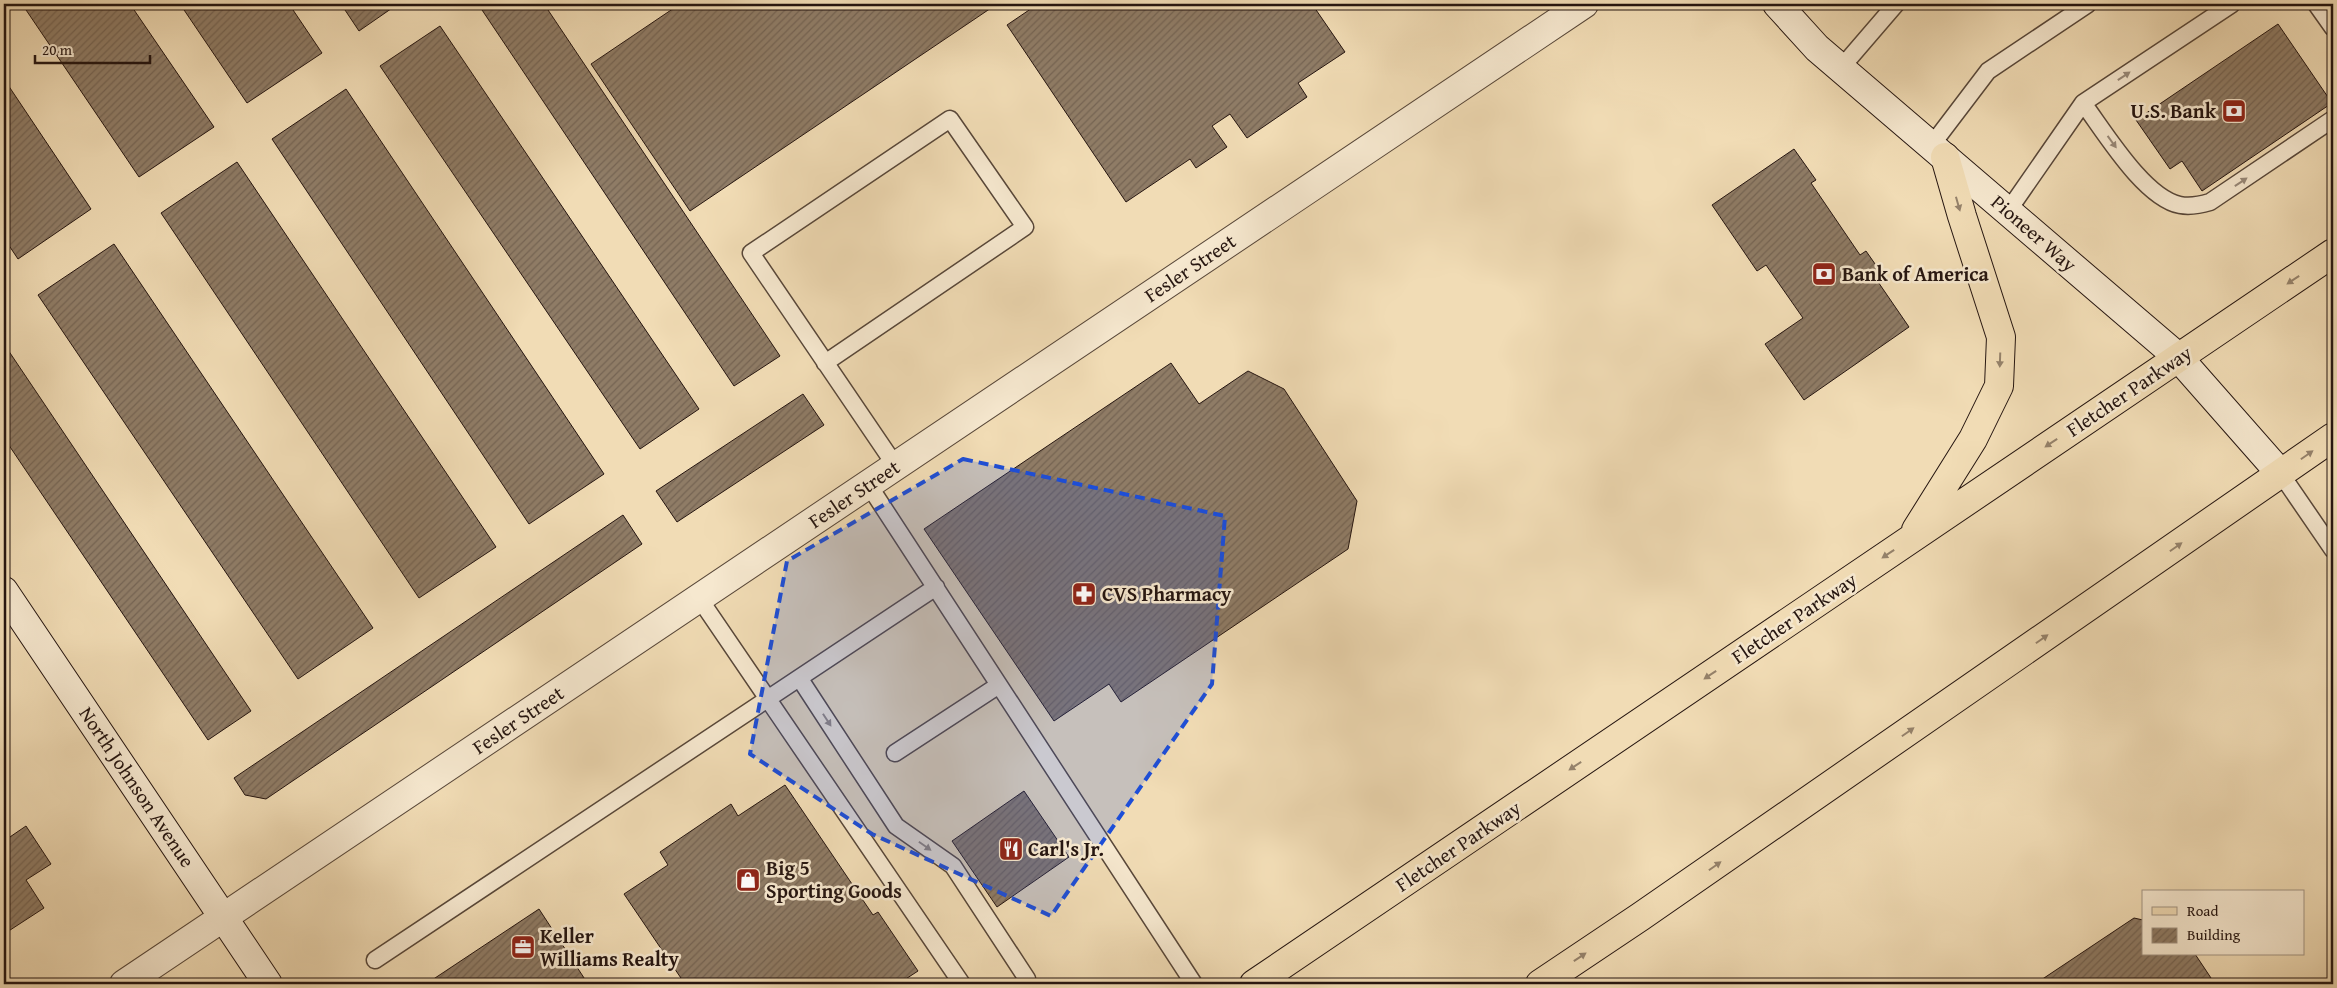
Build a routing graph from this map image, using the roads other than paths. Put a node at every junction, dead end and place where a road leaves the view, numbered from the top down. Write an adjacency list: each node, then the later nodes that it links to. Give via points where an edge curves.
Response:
1 (1584, 4): 17 (street, Fesler Street)
2 (1777, 4): 8 (street, Pioneer Way, via 1817,48)
3 (1896, 4): 8 (lane)
4 (2088, 4): 11 (lane, via 1988,72)
5 (2232, 4): 9 (lane, one-way to 5)
6 (2316, 4): 7 (lane)
7 (2333, 28)
8 (1841, 68): 11 (street, Pioneer Way)
9 (2083, 103): 10 (lane, one-way to 10, via 2146,184 2162,198 2178,205 2193,206 2210,202); 12 (lane)
10 (2333, 119)
11 (1938, 151): 12 (street, Pioneer Way); 20 (main road, one-way to 20, via 2001,337 1999,386 1973,439)
12 (2008, 211): 14 (street, Pioneer Way)
13 (2333, 253): 14 (main road, Fletcher Parkway, one-way to 14)
14 (2178, 357): 18 (street, Pioneer Way); 20 (main road, Fletcher Parkway, one-way to 20)
15 (825, 363): 15 (lane, via 751,253 950,119 1025,228); 17 (lane)
16 (2333, 437): 18 (main road, one-way to 16)
17 (895, 466): 19 (street, Fesler Street)
18 (2280, 474): 21 (lane); 37 (main road, one-way to 18)
19 (868, 484): 22 (lane); 24 (street, Fesler Street)
20 (1910, 540): 36 (main road, Fletcher Parkway, one-way to 36)
21 (2333, 550)
22 (936, 587): 25 (lane); 26 (lane)
23 (4, 591): 29 (street, North Johnson Avenue)
24 (698, 598): 27 (lane); 29 (street, Fesler Street)
25 (800, 679): 27 (lane); 31 (lane, one-way to 31, via 896,826 953,866)
26 (998, 685): 28 (lane); 35 (lane)
27 (768, 699): 30 (lane); 34 (lane)
28 (895, 754)
29 (224, 916): 32 (street, Fesler Street); 33 (street, North Johnson Avenue)
30 (375, 960)
31 (1026, 979)
32 (124, 984)
33 (268, 984)
34 (962, 984)
35 (1194, 984)
36 (1254, 984)
37 (1540, 984)

